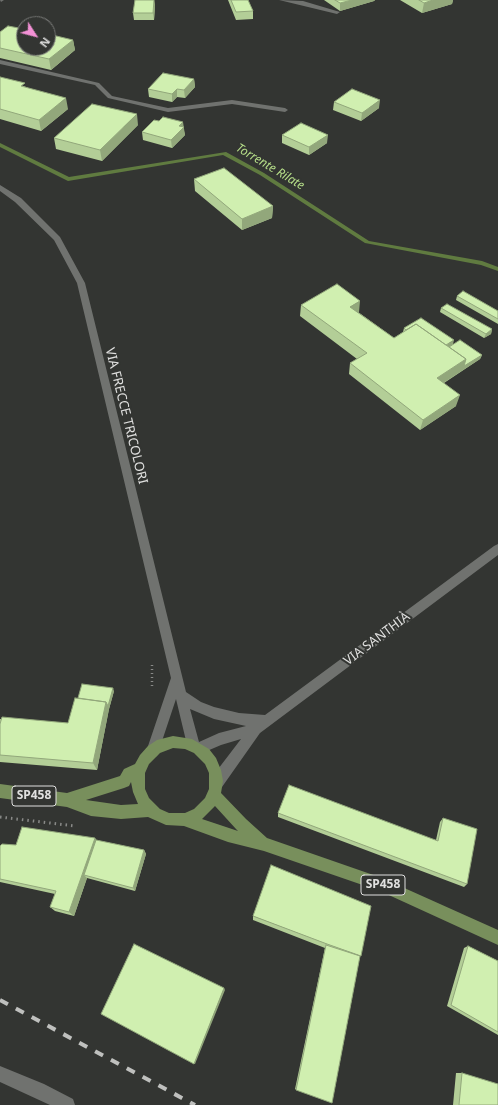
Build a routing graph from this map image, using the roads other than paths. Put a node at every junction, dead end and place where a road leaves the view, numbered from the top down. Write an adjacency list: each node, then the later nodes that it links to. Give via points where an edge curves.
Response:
1 (282, 0): 2 (street)
2 (337, 12)
3 (0, 62): 4 (street, via 97,84 110,97 168,110 232,102)
4 (285, 110)
5 (0, 187): 7 (street, VIA FRECCE TRICOLORI, via 18,200 57,239 81,283)
6 (498, 549): 9 (street, VIA SANTHIÀ)
7 (176, 679): 8 (street, VIA FRECCE TRICOLORI); 12 (street)
8 (180, 695): 9 (street, via 214,713 239,719); 11 (street, VIA FRECCE TRICOLORI)
9 (266, 721): 10 (street, VIA SANTHIÀ)
10 (256, 729): 11 (street, VIA SANTHIÀ); 14 (street, VIA SANTHIÀ)
11 (197, 746): 12 (main road, via 176,742); 14 (main road, via 209,757 215,768)
12 (152, 752): 13 (main road)
13 (140, 768): 16 (main road, SP458, via 129,774 124,781); 17 (main road, via 138,791 141,802)
14 (215, 788): 18 (main road, via 207,806 197,815); 19 (main road, SP458, via 241,824)
15 (0, 791): 16 (main road, SP458)
16 (67, 800): 17 (main road, SP458, via 91,809 121,812)
17 (148, 810): 18 (main road, via 159,818 171,821)
18 (185, 820): 19 (main road, SP458)
19 (264, 844): 20 (main road, SP458, via 382,885)
20 (498, 938)
21 (0, 1074): 22 (street)
22 (67, 1105)

